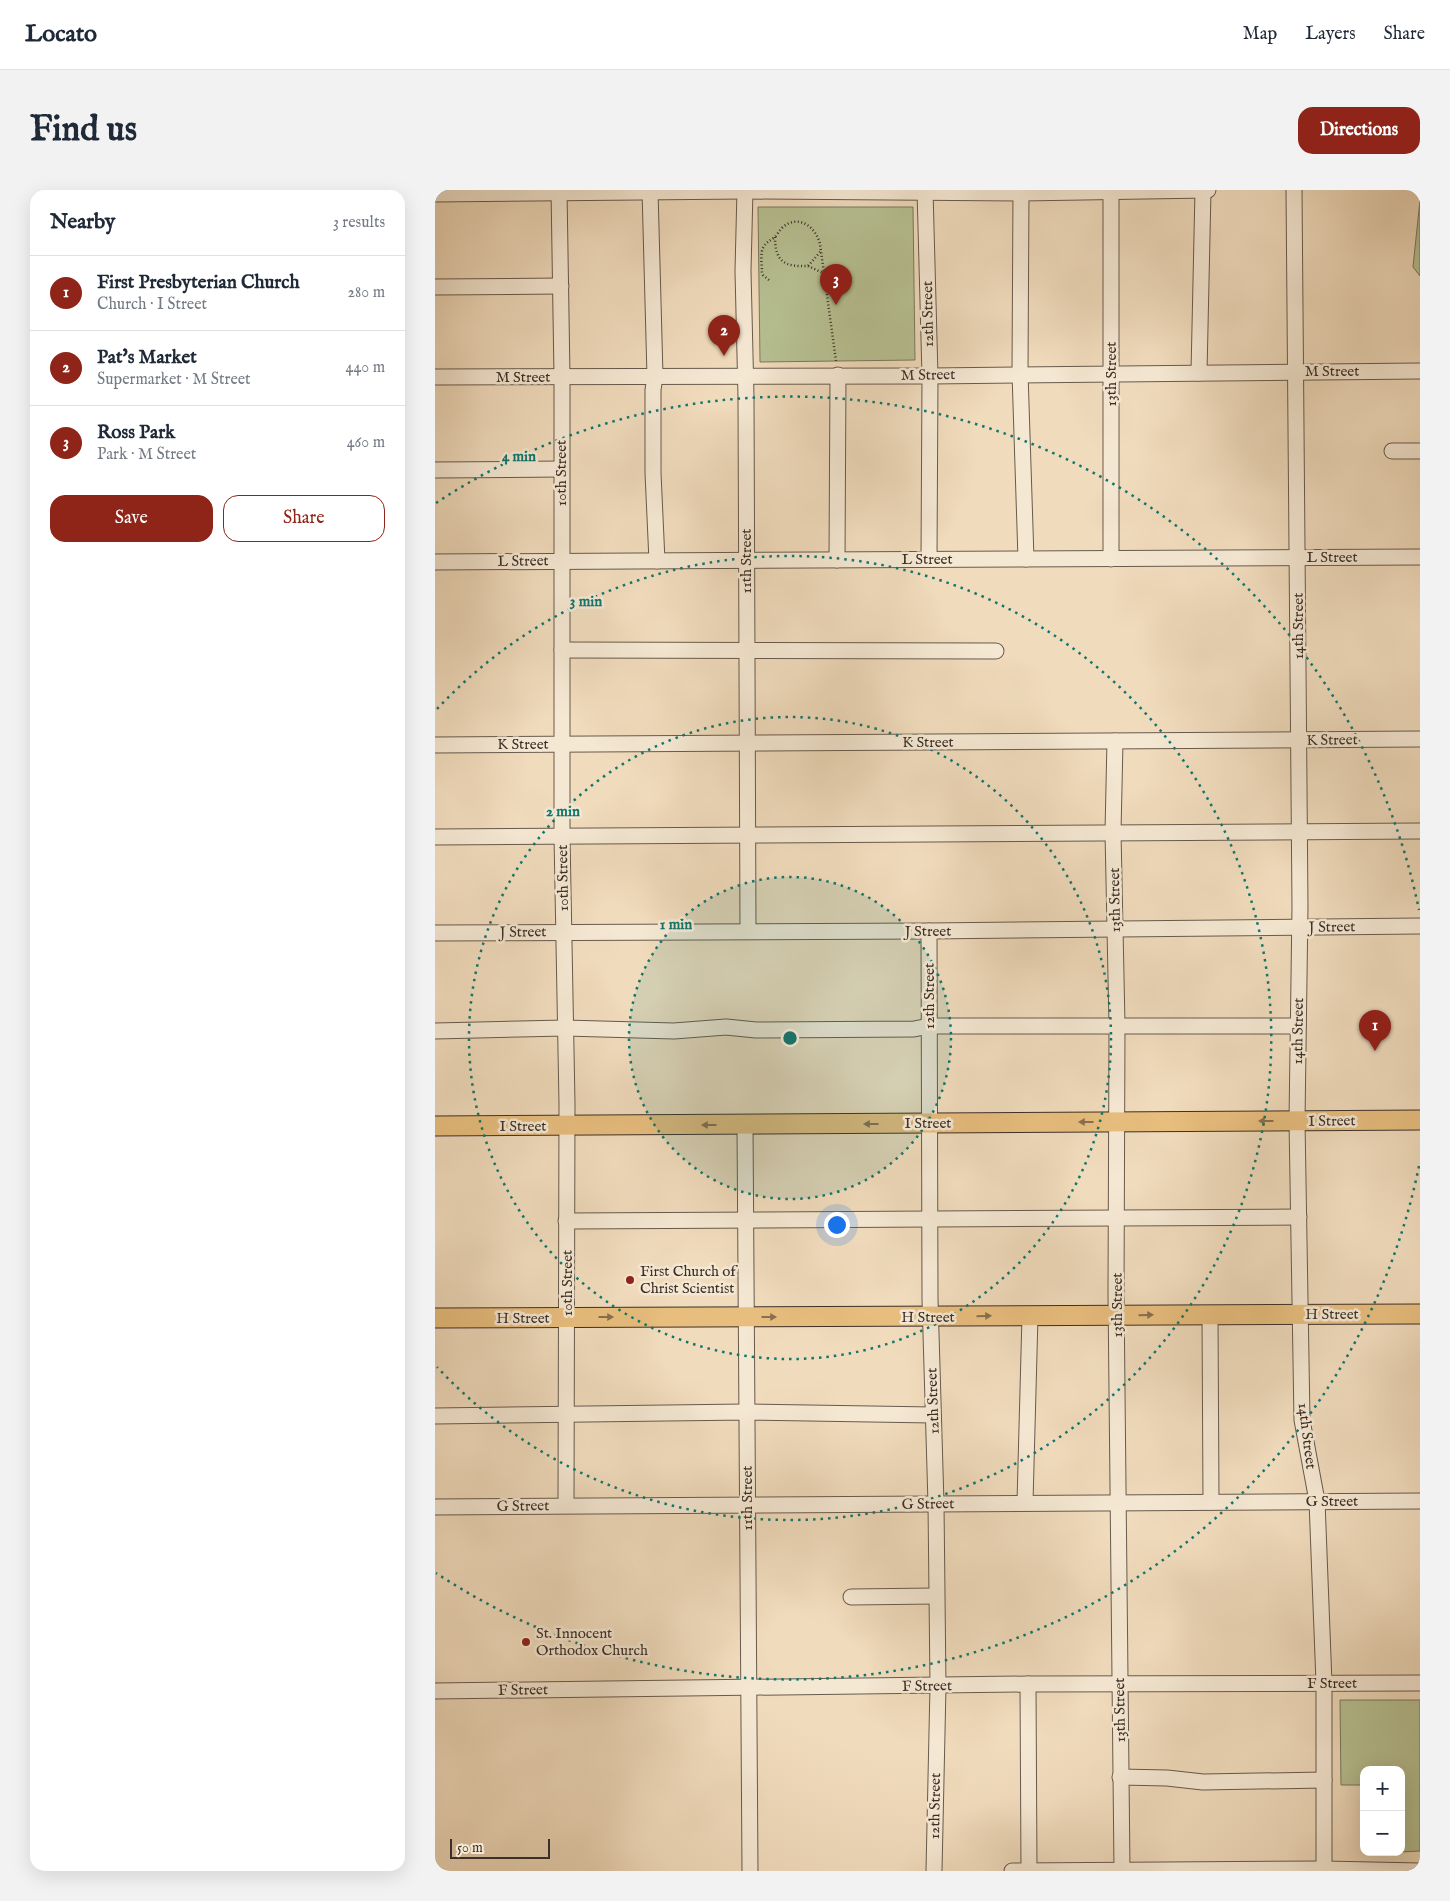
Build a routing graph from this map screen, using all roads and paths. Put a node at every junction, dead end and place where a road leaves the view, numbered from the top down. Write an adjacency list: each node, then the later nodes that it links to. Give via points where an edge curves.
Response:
1 (745, 190): 7 (street); 8 (street); 23 (street, 11th Street)
2 (1111, 190): 3 (street); 9 (street); 22 (street, 13th Street)
3 (1203, 190): 4 (street); 20 (street)
4 (1208, 190)
5 (1293, 190): 19 (street, 14th Street)
6 (559, 191): 7 (street); 10 (street); 16 (street, 10th Street)
7 (651, 191): 26 (street)
8 (925, 191): 9 (street); 27 (street, 12th Street)
9 (1021, 191): 21 (street)
10 (435, 194)
11 (775, 237): 12 (path, via 790,223 806,224 815,230); 13 (path, via 776,253 782,261 792,266); 15 (path, via 762,250 762,272)
12 (821, 251): 13 (path); 14 (path)
13 (808, 266): 14 (path)
14 (824, 274): 24 (path)
15 (769, 280)
16 (561, 286): 17 (street); 25 (street, 10th Street)
17 (435, 287)
18 (1420, 371): 19 (street, M Street)
19 (1296, 372): 20 (street, M Street); 33 (street, 14th Street)
20 (1199, 373): 22 (street, M Street)
21 (1020, 374): 22 (street, M Street); 27 (street, M Street); 36 (street)
22 (1111, 374): 37 (street, 13th Street)
23 (745, 375): 24 (street, M Street); 26 (street, M Street); 39 (street, 11th Street)
24 (838, 375): 27 (street, M Street); 40 (street)
25 (562, 376): 26 (street, M Street); 28 (street, M Street); 31 (street, 10th Street)
26 (655, 376): 41 (street, via 653,473)
27 (929, 376): 35 (street, 12th Street)
28 (435, 377)
29 (1392, 451): 30 (street)
30 (1420, 451)
31 (561, 469): 32 (street); 38 (street, 10th Street)
32 (435, 470)
33 (1297, 557): 34 (street, L Street); 37 (street, L Street); 48 (street, 14th Street)
34 (1420, 557)
35 (929, 558): 36 (street, L Street); 40 (street, L Street)
36 (1026, 559): 37 (street, L Street)
37 (1111, 559)
38 (562, 560): 41 (street, L Street); 42 (street, L Street); 43 (street, 10th Street)
39 (747, 560): 40 (street, L Street); 41 (street, L Street); 44 (street, 11th Street)
40 (837, 560)
41 (657, 561)
42 (435, 562)
43 (562, 650): 44 (street); 50 (street, 10th Street)
44 (746, 650): 45 (street); 49 (street, 11th Street)
45 (996, 651)
46 (1420, 739): 48 (street, K Street)
47 (1115, 740): 48 (street, K Street); 49 (street, K Street); 54 (street, 13th Street)
48 (1299, 740): 52 (street, 14th Street)
49 (747, 743): 50 (street, K Street); 55 (street, 11th Street)
50 (562, 744): 51 (street, K Street); 56 (street, 10th Street)
51 (435, 745)
52 (1299, 831): 53 (street); 54 (street); 59 (street, 14th Street)
53 (1420, 831)
54 (1113, 832): 55 (street); 60 (street, 13th Street)
55 (747, 835): 56 (street); 63 (street, 11th Street)
56 (562, 836): 57 (street); 62 (street, 10th Street)
57 (435, 837)
58 (1420, 926): 59 (street, J Street)
59 (1300, 928): 60 (street, J Street); 67 (street, 14th Street)
60 (1116, 929): 61 (street, J Street); 65 (street, 13th Street)
61 (929, 931): 63 (street, J Street); 66 (street, 12th Street)
62 (565, 932): 63 (street, J Street); 64 (street, J Street); 68 (street, 10th Street)
63 (748, 932)
64 (435, 933)
65 (1117, 1025): 66 (street); 67 (street); 72 (street, 13th Street)
66 (929, 1026): 68 (street, via 914,1029 726,1028 674,1031); 73 (street, 12th Street)
67 (1298, 1026): 71 (street, 14th Street)
68 (565, 1028): 69 (street); 76 (street, 10th Street)
69 (435, 1032)
70 (1420, 1120): 71 (main road, I Street)
71 (1297, 1121): 72 (main road, I Street, one-way to 72); 77 (street, 14th Street)
72 (1117, 1122): 73 (main road, I Street, one-way to 73); 78 (street, 13th Street)
73 (930, 1124): 74 (main road, I Street, one-way to 74); 79 (street, 12th Street)
74 (745, 1125): 76 (main road, I Street, one-way to 76); 81 (street, 11th Street)
75 (435, 1126): 76 (main road, I Street)
76 (566, 1126): 80 (street, 10th Street)
77 (1299, 1216): 78 (street); 83 (street, 14th Street)
78 (1117, 1218): 79 (street); 85 (street, 13th Street)
79 (930, 1220): 81 (street); 88 (street, 12th Street)
80 (566, 1221): 81 (street); 90 (street, 10th Street)
81 (745, 1221): 87 (street, 11th Street)
82 (1210, 1314): 83 (main road, H Street); 85 (main road, H Street, one-way to 82); 99 (street)
83 (1301, 1314): 84 (main road, H Street); 95 (street, 14th Street, via 1302,1420)
84 (1420, 1314)
85 (1117, 1315): 86 (main road, H Street); 98 (street, 13th Street)
86 (1030, 1316): 88 (main road, H Street, one-way to 86); 97 (street)
87 (747, 1317): 88 (main road, H Street, one-way to 88); 90 (main road, H Street, one-way to 87); 91 (street, 11th Street)
88 (931, 1317): 93 (street, 12th Street)
89 (435, 1318): 90 (main road, H Street)
90 (567, 1318): 92 (street, 10th Street)
91 (747, 1412): 92 (street); 93 (street); 101 (street, 11th Street)
92 (566, 1413): 94 (street); 102 (street, 10th Street)
93 (933, 1415): 100 (street, 12th Street)
94 (435, 1416)
95 (1317, 1501): 96 (street, G Street); 99 (street, G Street); 106 (street, 14th Street)
96 (1420, 1501)
97 (1025, 1502): 98 (street, G Street); 100 (street, G Street)
98 (1119, 1502): 99 (street, G Street); 109 (street, 13th Street)
99 (1211, 1502)
100 (936, 1504): 101 (street, G Street); 104 (street, 12th Street)
101 (748, 1505): 102 (street, G Street); 111 (street, 11th Street)
102 (566, 1506): 103 (street, G Street)
103 (435, 1507)
104 (936, 1596): 105 (street); 110 (street, 12th Street)
105 (851, 1597)
106 (1324, 1683): 107 (street, F Street); 109 (street, F Street); 114 (street, 14th Street)
107 (1420, 1683)
108 (1028, 1684): 109 (street, F Street); 110 (street, F Street); 120 (street)
109 (1119, 1685): 113 (street, 13th Street)
110 (938, 1686): 111 (street, F Street); 118 (street, 12th Street)
111 (749, 1688): 112 (street, F Street); 117 (street, 11th Street)
112 (435, 1691)
113 (1120, 1777): 114 (street, via 1203,1782); 115 (street, 13th Street)
114 (1325, 1780): 116 (street, 14th Street)
115 (1122, 1870): 116 (street); 121 (street)
116 (1324, 1870): 122 (street)
117 (750, 1871)
118 (934, 1871)
119 (1012, 1871): 120 (street)
120 (1029, 1871): 121 (street)
121 (1073, 1871)
122 (1420, 1871)

